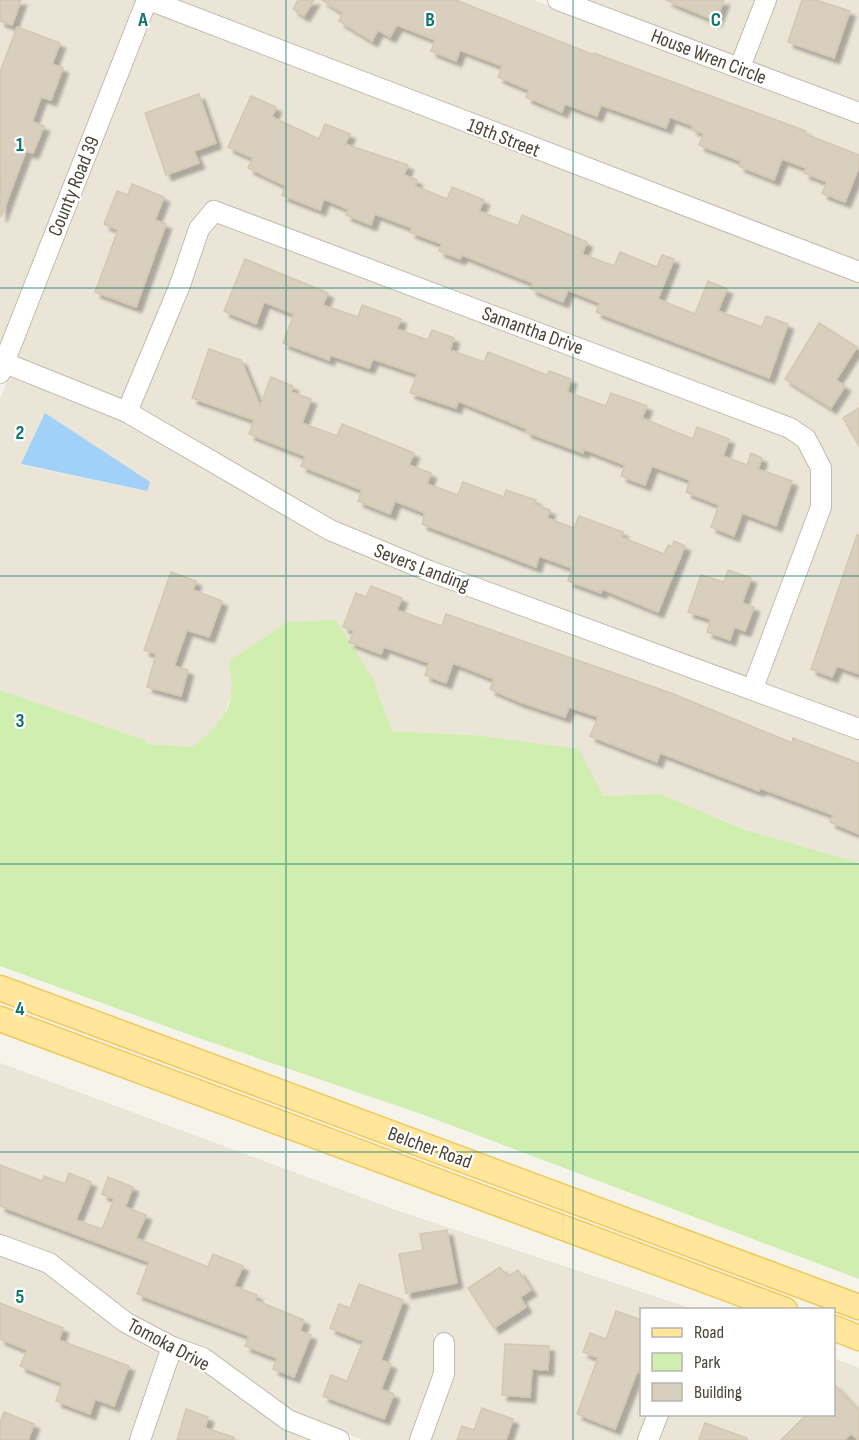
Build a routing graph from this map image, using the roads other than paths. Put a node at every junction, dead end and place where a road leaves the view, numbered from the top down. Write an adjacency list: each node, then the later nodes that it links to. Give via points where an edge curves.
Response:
1 (148, 0): 6 (street, 19th Street); 7 (street, County Road 39)
2 (558, 0): 4 (street, House Wren Circle)
3 (765, 0): 4 (street)
4 (740, 67): 5 (street, House Wren Circle)
5 (859, 113)
6 (859, 272)
7 (1, 366): 8 (street, Severs Landing)
8 (127, 412): 9 (street, Severs Landing, via 330,530 429,571); 9 (street, Samantha Drive, via 199,229 214,211 790,428 806,439 821,468 821,507)
9 (753, 688): 10 (street, Severs Landing)
10 (859, 729)
11 (0, 988): 14 (main road, Belcher Road)
12 (0, 1019): 15 (main road, Belcher Road)
13 (0, 1245): 19 (street, Tomoka Drive, via 48,1263 125,1322)
14 (859, 1307)
15 (780, 1308)
16 (835, 1328): 17 (main road)
17 (859, 1338)
18 (444, 1343): 23 (street, via 444,1374)
19 (172, 1347): 21 (street); 22 (street, Tomoka Drive, via 203,1358 288,1420)
20 (657, 1416): 24 (street)
21 (140, 1440)
22 (339, 1440)
23 (420, 1440)
24 (648, 1440)

